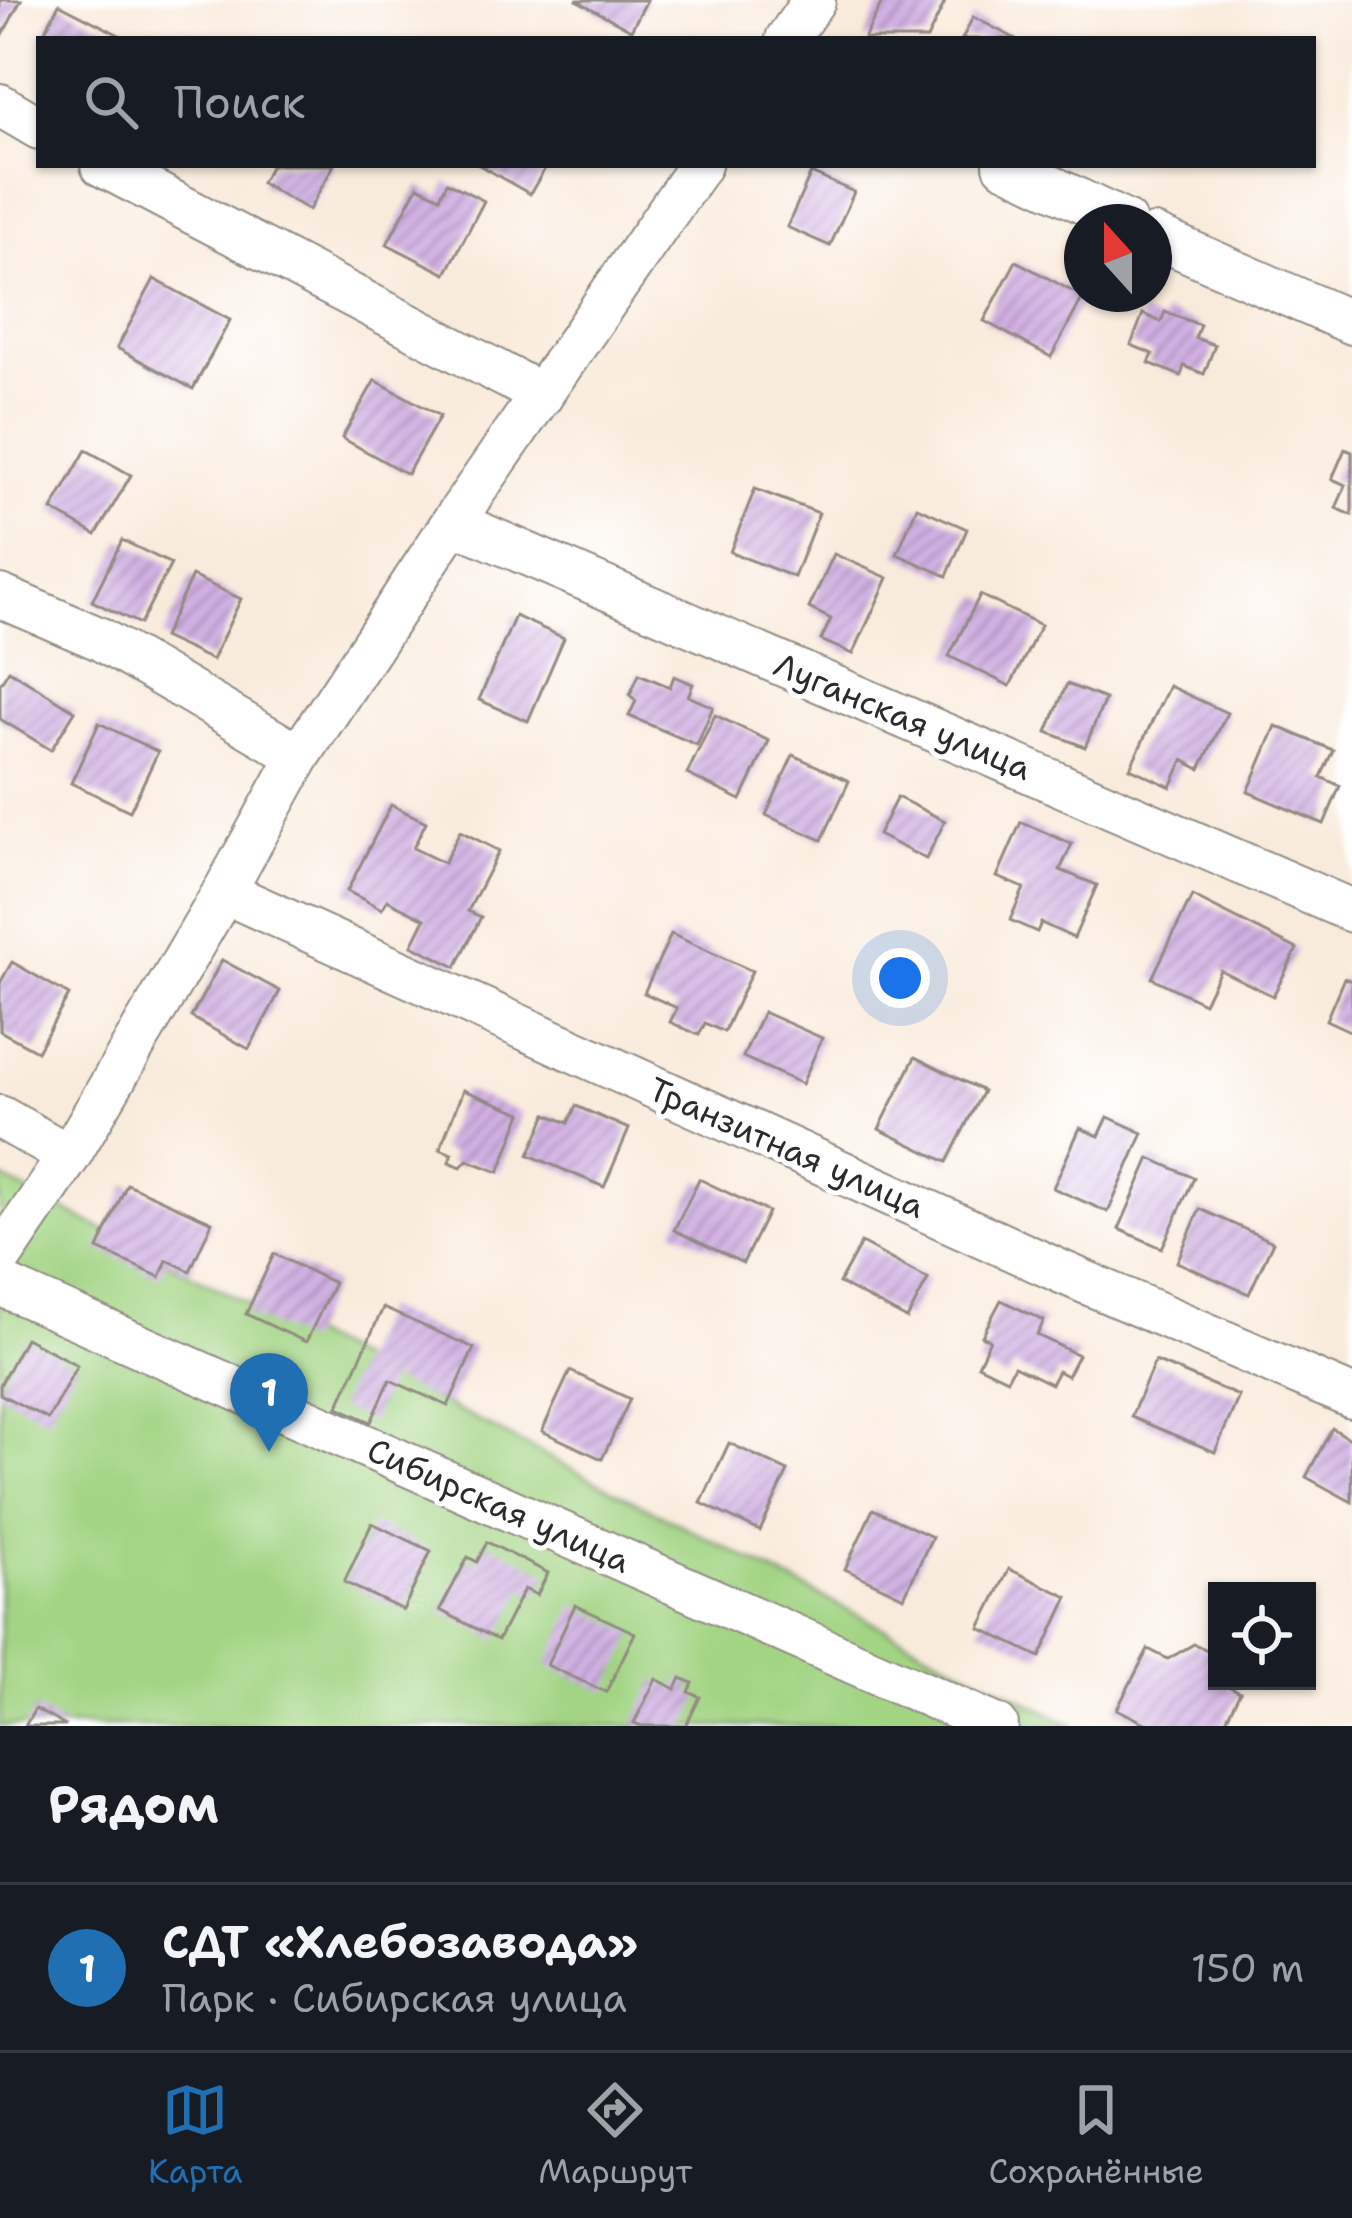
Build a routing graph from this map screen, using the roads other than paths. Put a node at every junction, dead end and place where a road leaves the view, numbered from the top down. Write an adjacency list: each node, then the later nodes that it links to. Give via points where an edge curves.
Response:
1 (814, 0): 2 (street)
2 (789, 36)
3 (0, 105): 4 (street)
4 (36, 126)
5 (108, 168): 11 (street)
6 (698, 168): 11 (street)
7 (1011, 168): 8 (street)
8 (1087, 204)
9 (1172, 244): 10 (street)
10 (1352, 323)
11 (542, 395): 12 (street)
12 (453, 522): 14 (street); 16 (street, Луганская улица)
13 (0, 596): 14 (street, via 100,639)
14 (299, 756): 15 (street)
15 (224, 892): 18 (street); 21 (street, Транзитная улица)
16 (1352, 911)
17 (0, 1117): 18 (street)
18 (70, 1156): 19 (street)
19 (0, 1258)
20 (0, 1284): 22 (street, Сибирская улица)
21 (1352, 1397)
22 (998, 1726)

